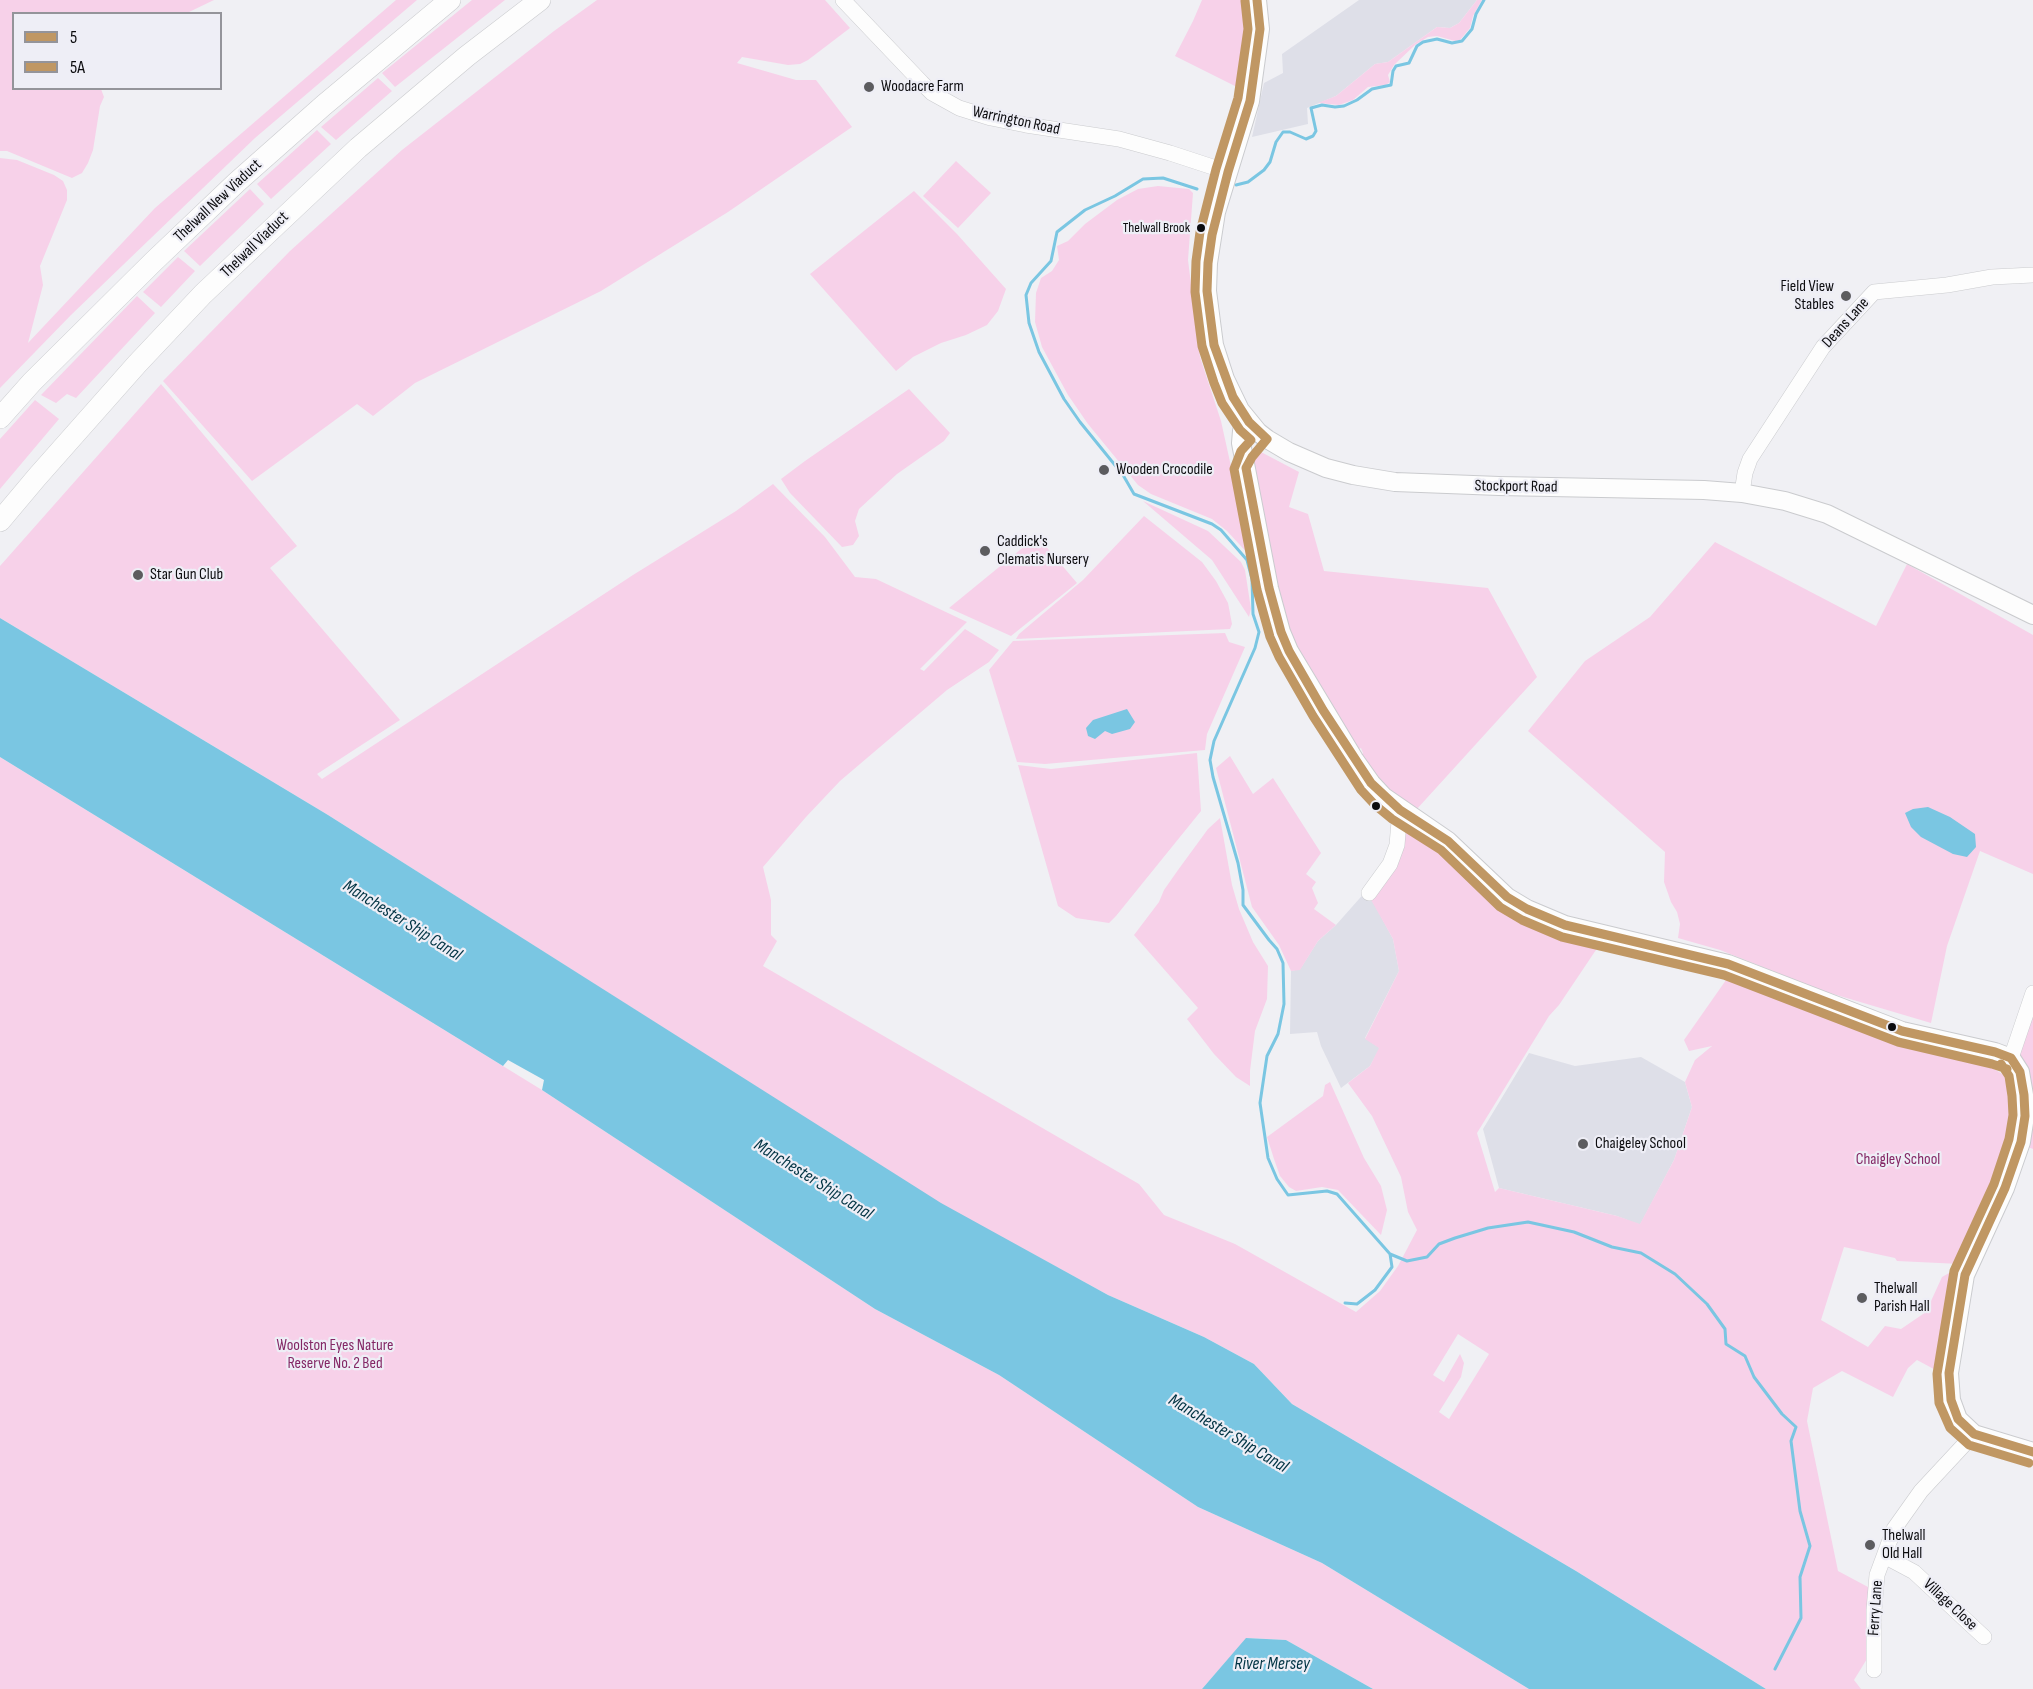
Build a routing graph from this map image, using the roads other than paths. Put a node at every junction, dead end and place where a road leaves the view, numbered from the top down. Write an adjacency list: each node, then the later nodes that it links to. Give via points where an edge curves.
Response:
1 (450, 0): 7 (highway, Thelwall New Viaduct, via 237,182)
2 (540, 0): 12 (highway, Thelwall Viaduct, via 358,148 251,248 137,364)
3 (843, 0): 5 (street, Warrington Road, via 932,93 959,108 1010,122 1119,139)
4 (1257, 0): 5 (main road, Stockport Road, via 1260,29 1250,101)
5 (1228, 172): 8 (main road, Stockport Road, via 1212,235 1207,291 1214,345 1225,379)
6 (2033, 275): 11 (street, Deans Lane, via 1874,292 1823,347 1750,459)
7 (0, 418)
8 (1250, 422): 9 (main road, Stockport Road); 10 (main road, via 1241,436)
9 (1267, 439): 10 (main road); 11 (main road, Stockport Road, via 1326,468 1395,482)
10 (1246, 468): 14 (main road, via 1269,588 1289,651 1360,767)
11 (1742, 493): 13 (main road, Stockport Road, via 1827,514)
12 (0, 521)
13 (2033, 615)
14 (1400, 810): 15 (street, via 1397,845 1390,864); 17 (main road, via 1448,841 1507,897 1564,925 1728,964 1902,1031)
15 (1369, 893)
16 (2033, 993): 17 (street)
17 (2011, 1058): 18 (main road, via 2020,1072 2024,1095 2021,1142 2005,1188 1965,1275 1949,1373 1951,1400 1958,1419)
18 (1974, 1434): 19 (main road); 20 (street, Ferry Lane, via 1910,1507 1894,1529)
19 (2033, 1452)
20 (1884, 1556): 21 (street, Village Close, via 1914,1572); 22 (street, Ferry Lane, via 1877,1575)
21 (1984, 1637)
22 (1874, 1670)

